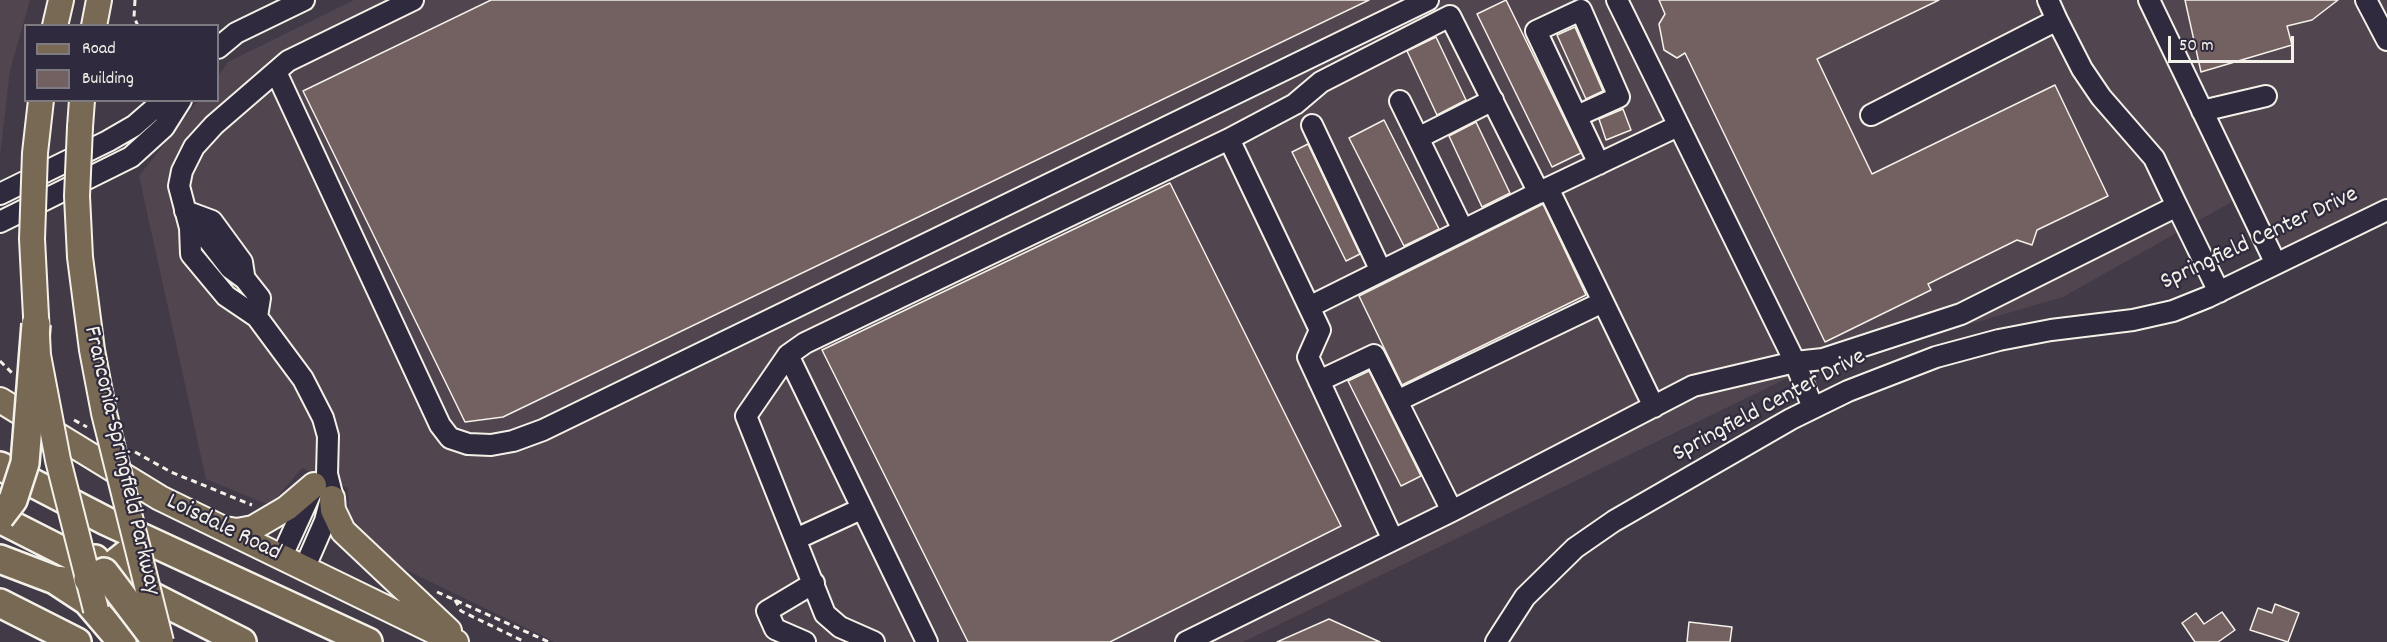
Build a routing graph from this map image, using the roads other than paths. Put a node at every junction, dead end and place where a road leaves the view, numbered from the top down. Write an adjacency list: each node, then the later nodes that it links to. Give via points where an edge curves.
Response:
1 (61, 0): 11 (main road)
2 (99, 0): 12 (main road)
3 (304, 0): 14 (street, via 237,33)
4 (412, 0): 15 (street, via 288,61)
5 (1428, 0): 15 (street, via 543,430 491,445 450,438 440,425)
6 (1617, 0): 27 (street)
7 (2048, 0): 10 (street)
8 (2149, 0): 23 (street)
9 (2366, 0): 13 (street)
10 (2057, 20): 24 (street); 33 (street, via 2101,97 2154,158)
11 (55, 24)
12 (94, 24)
13 (2387, 39)
14 (219, 47)
15 (276, 72): 35 (street, via 194,147 179,186)
16 (2266, 96): 23 (street)
17 (1492, 100): 28 (street); 29 (street, via 1450,16 1321,82 1295,104); 31 (street)
18 (1400, 101): 28 (street)
19 (41, 102): 44 (main road, bridge, via 32,213)
20 (82, 102): 61 (main road, Franconia-Springfield Parkway, bridge, via 77,196 87,320 104,413)
21 (162, 102): 32 (street, via 134,126 108,141)
22 (180, 102): 36 (street, via 164,127 131,156)
23 (2202, 111): 38 (street)
24 (1871, 115)
25 (1577, 116): 25 (street, via 1536,31 1581,10 1619,97); 30 (street)
26 (1312, 125): 39 (street)
27 (1678, 126): 30 (street); 46 (street)
28 (1418, 138): 37 (street)
29 (1229, 139): 42 (street); 45 (street, via 805,343)
30 (1599, 164): 31 (street)
31 (1544, 190): 37 (street); 41 (street)
32 (0, 194)
33 (2177, 206): 40 (street); 46 (street, via 1945,321 1823,359)
34 (2387, 210): 38 (street, Springfield Center Drive)
35 (186, 216): 43 (street, via 260,298); 43 (street, via 190,254 226,296)
36 (0, 222)
37 (1463, 230): 39 (street)
38 (2276, 264): 40 (street, Springfield Center Drive)
39 (1381, 271): 42 (street)
40 (2219, 292): 51 (street, Springfield Center Drive, via 2133,320 2050,330 1936,357)
41 (1603, 302): 49 (street); 50 (street)
42 (1309, 307): 47 (street, via 1320,330 1308,357)
43 (257, 317): 53 (street, via 316,399 328,436)
44 (36, 324): 56 (highway, bridge, via 25,463 13,500); 58 (main road, bridge, via 52,430)
45 (788, 355): 54 (street); 59 (street, via 746,416)
46 (1795, 362): 50 (street, via 1693,386); 51 (street)
47 (1319, 381): 49 (street, via 1374,355); 60 (street)
48 (0, 400): 57 (main road, Loisdale Road, via 160,498)
49 (1397, 401): 55 (street)
50 (1654, 407): 55 (street)
51 (1813, 408): 83 (street, Springfield Center Drive, via 1614,521 1575,548 1525,597)
52 (0, 466): 76 (highway, via 106,521)
53 (324, 485): 57 (main road, via 253,528); 62 (street); 64 (street); 78 (main road, via 343,531)
54 (861, 509): 59 (street); 81 (street)
55 (1452, 511): 60 (street)
56 (0, 518): 75 (highway)
57 (222, 528): 62 (main road, Loisdale Road)
58 (78, 537): 65 (highway, bridge)
59 (796, 539): 67 (street)
60 (1393, 540): 82 (street)
61 (138, 545): 65 (highway); 74 (main road, Franconia-Springfield Parkway, bridge)
62 (281, 558): 64 (main road, Loisdale Road)
63 (0, 559): 66 (highway)
64 (304, 569): 77 (main road, Loisdale Road)
65 (96, 576): 66 (highway, via 74,582); 69 (main road, bridge); 74 (highway, bridge)
66 (55, 580): 69 (highway)
67 (813, 582): 70 (street, via 767,611); 80 (street, via 825,614 840,627)
68 (0, 603): 71 (highway)
69 (96, 610): 72 (main road); 73 (highway)
70 (772, 635): 79 (street)
71 (77, 642)
72 (104, 642)
73 (122, 642)
74 (159, 642)
75 (242, 642)
76 (368, 642)
77 (456, 642)
78 (463, 642)
79 (805, 642)
80 (874, 642)
81 (927, 642)
82 (1186, 642)
83 (1496, 642)

